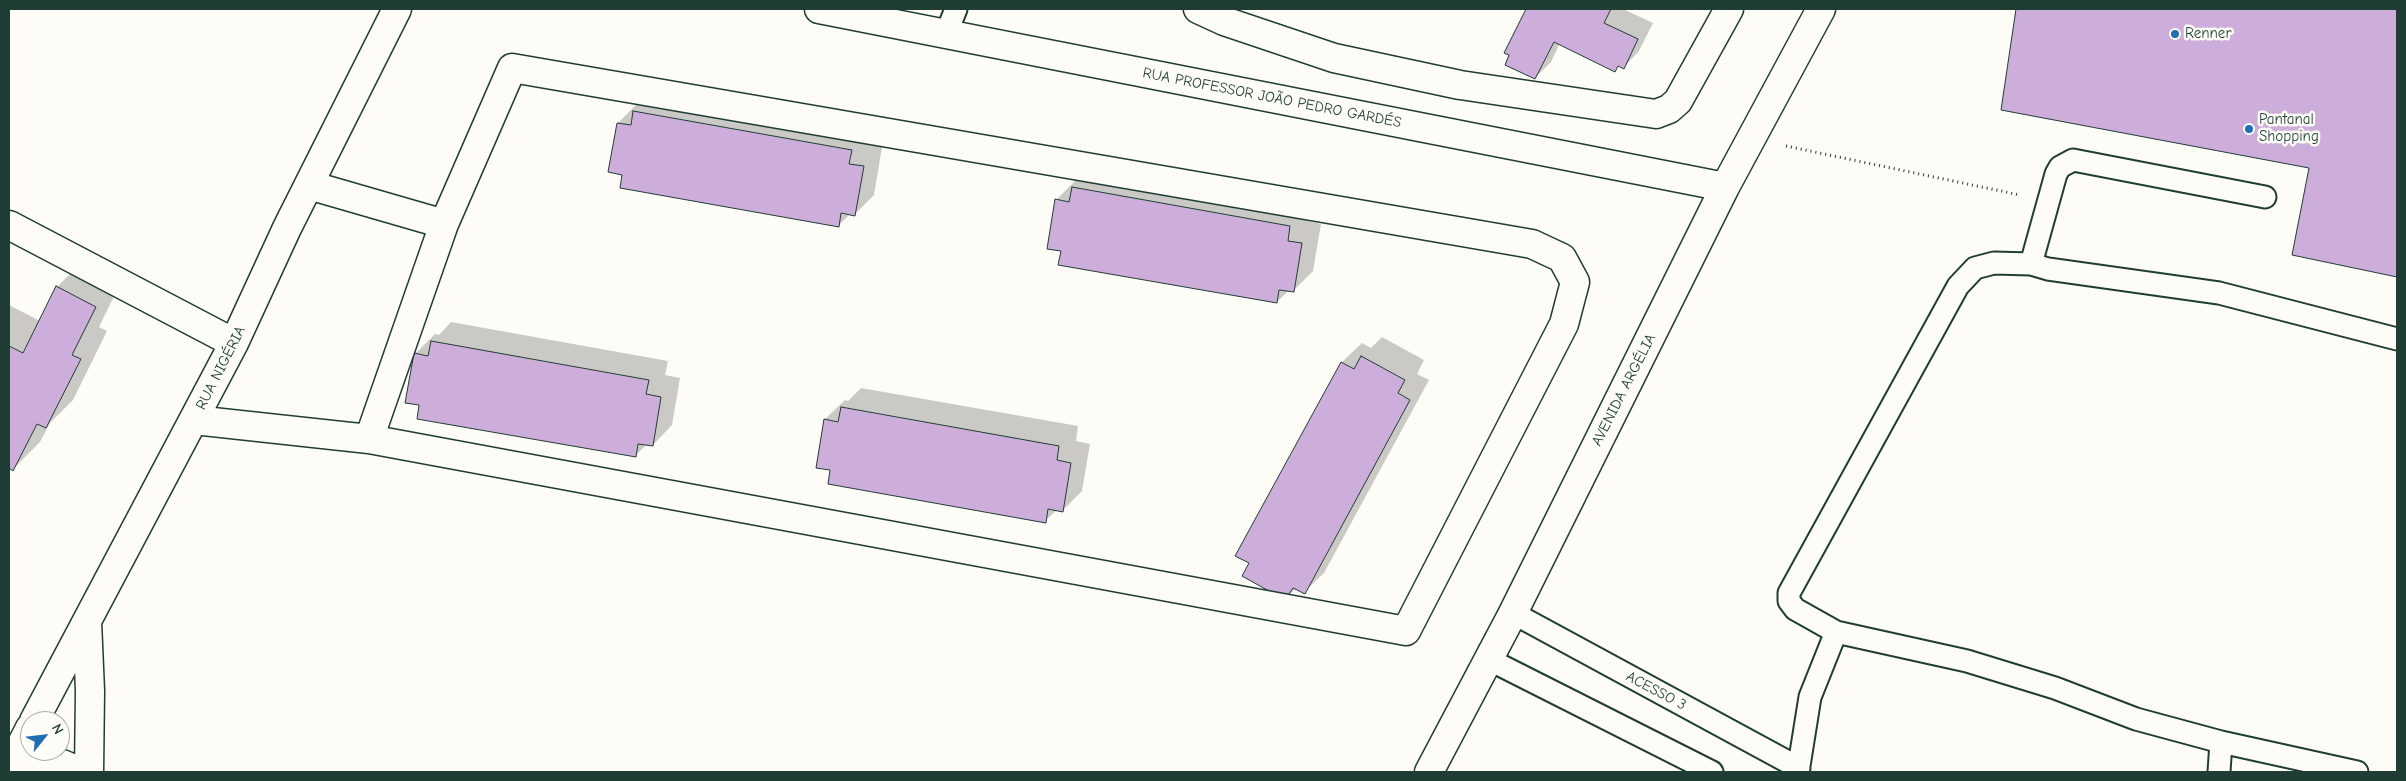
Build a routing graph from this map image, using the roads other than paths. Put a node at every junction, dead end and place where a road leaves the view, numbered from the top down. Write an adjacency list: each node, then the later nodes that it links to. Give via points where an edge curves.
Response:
1 (397, 9): 8 (street, RUA NIGÉRIA)
2 (819, 9): 7 (street, RUA PROFESSOR JOÃO PEDRO GARDÉS)
3 (956, 9): 7 (lane)
4 (1198, 9): 5 (street, via 1334,58 1460,85 1656,114 1678,101)
5 (1729, 9)
6 (1821, 9): 9 (street, AVENIDA ARGÉLIA)
7 (946, 34): 9 (street, RUA PROFESSOR JOÃO PEDRO GARDÉS)
8 (308, 185): 11 (street); 15 (street, RUA NIGÉRIA)
9 (1725, 186): 18 (street, AVENIDA ARGÉLIA)
10 (2264, 197): 13 (lane, via 2073,160 2060,167)
11 (444, 224): 17 (street); 17 (street, via 512,68 1532,244 1562,258 1575,282 1564,324 1406,631)
12 (9, 225): 15 (street)
13 (2030, 264): 14 (lane, via 2219,293); 20 (lane, via 1994,263 1975,268 1958,286 1789,593 1789,601 1796,609)
14 (2397, 339)
15 (234, 343): 16 (street, RUA NIGÉRIA)
16 (194, 420): 17 (street); 19 (street, RUA NIGÉRIA)
17 (369, 439)
18 (1512, 613): 21 (street, AVENIDA ARGÉLIA); 26 (lane, ACESSO 3)
19 (87, 619): 22 (street, RUA NIGÉRIA); 29 (street)
20 (1836, 632): 23 (lane, via 1967,661 2055,688 2136,719); 26 (lane, via 1810,697)
21 (1488, 659): 30 (street, AVENIDA ARGÉLIA); 31 (lane)
22 (39, 711)
23 (2221, 742): 32 (lane); 33 (lane)
24 (20, 748): 25 (street)
25 (9, 769)
26 (1799, 770)
27 (13, 772): 28 (street, via 32,764 62,764)
28 (81, 772)
29 (89, 772)
30 (1429, 772)
31 (1712, 772)
32 (2219, 772)
33 (2357, 772)

